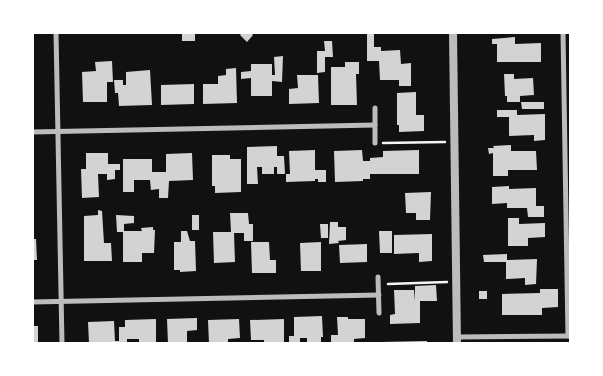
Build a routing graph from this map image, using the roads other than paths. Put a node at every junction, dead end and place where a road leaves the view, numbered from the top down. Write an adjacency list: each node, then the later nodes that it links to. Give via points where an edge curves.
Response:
1 (56, 32): 7 (street)
2 (453, 32): 15 (street)
3 (563, 32): 14 (street)
4 (375, 108): 5 (street)
5 (375, 124): 7 (street); 8 (street)
6 (32, 132): 7 (street)
7 (58, 132): 11 (street)
8 (375, 144)
9 (378, 276): 10 (street)
10 (379, 294): 11 (street); 13 (street)
11 (61, 301): 12 (street); 16 (street)
12 (32, 302)
13 (379, 313)
14 (569, 336): 15 (street)
15 (457, 340)
16 (62, 344)

